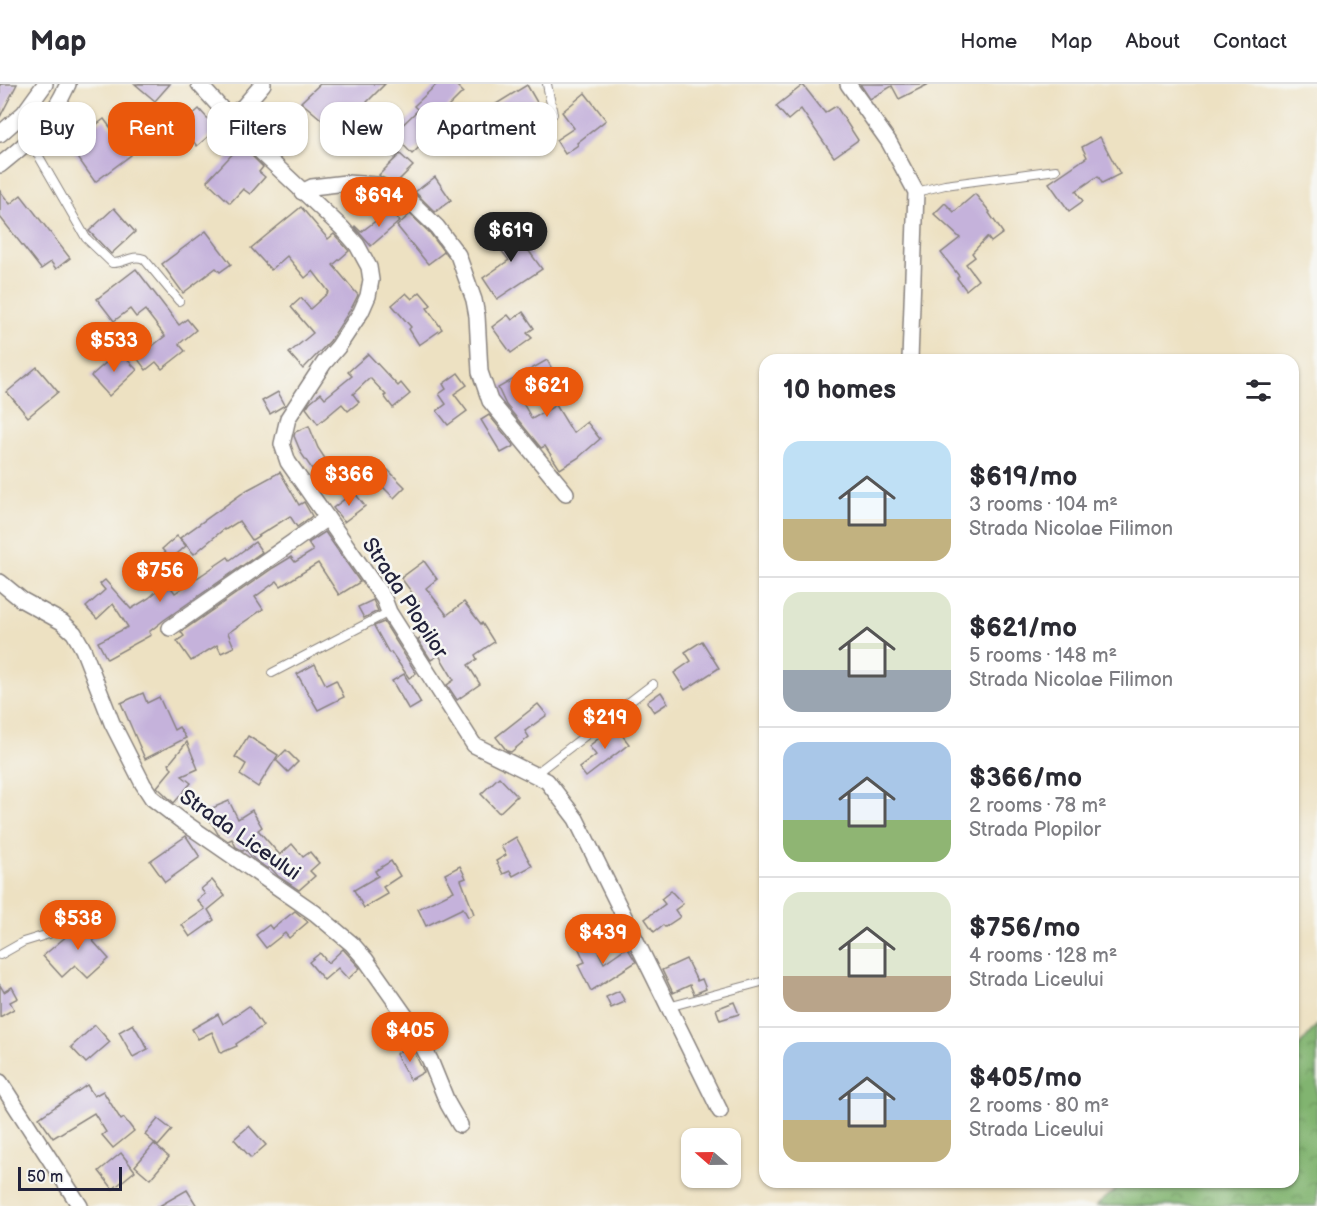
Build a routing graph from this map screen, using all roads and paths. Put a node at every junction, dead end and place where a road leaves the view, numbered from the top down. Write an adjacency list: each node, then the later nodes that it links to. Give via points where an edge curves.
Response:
1 (45, 84): 11 (street, via 24,113)
2 (68, 84): 7 (street)
3 (200, 84): 8 (street, Strada Plopilor)
4 (263, 84): 9 (street)
5 (547, 84): 10 (lane)
6 (848, 84): 18 (street, via 889,142)
7 (58, 102)
8 (216, 102)
9 (247, 102)
10 (551, 102)
11 (0, 134)
12 (18, 151): 15 (street)
13 (39, 156): 19 (lane, via 86,238 112,263 120,264 127,258 144,259)
14 (265, 156): 17 (street, Strada Plopilor)
15 (0, 165)
16 (1056, 170): 18 (lane)
17 (302, 192): 21 (street, via 346,183 376,185 408,199 437,227 458,255 474,300 480,372 490,400); 22 (street, Strada Plopilor, via 357,245 369,267 370,280 361,312 298,403 283,432 288,462)
18 (916, 192): 20 (street)
19 (179, 301)
20 (910, 354)
21 (566, 493)
22 (327, 518): 24 (street, Strada Plopilor); 25 (street)
23 (0, 582): 35 (street, Strada Liceului, via 74,633 112,723 152,798 315,913 366,960 409,1021)
24 (389, 612): 26 (lane); 28 (street, Strada Plopilor, via 474,745)
25 (170, 628)
26 (272, 673)
27 (653, 684): 28 (lane)
28 (535, 774): 32 (street, Strada Plopilor, via 547,781 576,819)
29 (49, 934): 30 (lane)
30 (0, 955)
31 (759, 983): 32 (lane)
32 (668, 1007): 34 (street, Strada Plopilor)
33 (0, 1082): 36 (street)
34 (720, 1111)
35 (460, 1125)
36 (80, 1206)

